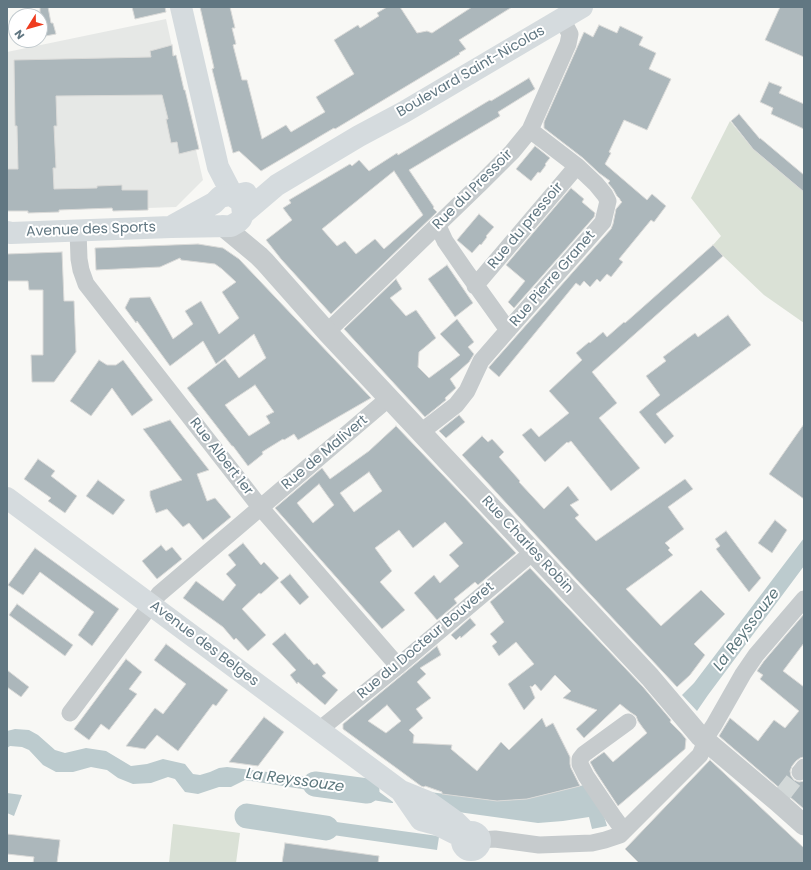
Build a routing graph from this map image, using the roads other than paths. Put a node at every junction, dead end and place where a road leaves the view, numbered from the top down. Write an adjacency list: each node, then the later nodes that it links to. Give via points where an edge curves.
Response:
1 (180, 7): 6 (main road, via 218,166)
2 (582, 7): 3 (main road, Boulevard Saint-Nicolas)
3 (560, 13): 4 (street, Rue du Pressoir, via 570,34 568,44); 6 (main road, Boulevard Saint-Nicolas, via 401,101 359,136 277,185)
4 (530, 130): 5 (street, Rue Pierre Granet); 8 (street, Rue du Pressoir, via 512,152)
5 (577, 166): 13 (street, Rue du pressoir); 14 (street, Rue Pierre Granet, via 596,184 608,201 603,222)
6 (230, 204): 7 (main road, via 212,208 215,221); 9 (main road, Boulevard Saint-Nicolas); 12 (street, via 253,238)
7 (223, 226): 9 (main road, Avenue des Sports); 12 (street)
8 (438, 226): 13 (street, via 445,241); 15 (street, Rue du Pressoir)
9 (171, 227): 10 (main road, Avenue des Sports)
10 (78, 230): 11 (main road, Avenue des Sports); 19 (street, Rue Albert 1er, via 79,259 86,284)
11 (8, 234)
12 (259, 256): 15 (street, Rue Charles Robin)
13 (476, 286): 14 (street)
14 (508, 330): 17 (street, Rue Pierre Granet, via 482,362 467,391 456,405)
15 (327, 332): 16 (street, Rue Charles Robin)
16 (389, 398): 17 (street, Rue Charles Robin); 19 (street, Rue de Malivert)
17 (422, 432): 20 (street, Rue Charles Robin)
18 (7, 498): 22 (main road, Avenue des Belges)
19 (260, 507): 22 (street, Rue de Malivert, via 159,594); 23 (street, Rue Albert 1er)
20 (533, 552): 23 (street, Rue du Docteur Bouveret); 27 (street, Rue Charles Robin, via 650,677)
21 (804, 599): 27 (street, via 756,655)
22 (151, 605): 24 (street, Rue de Malivert); 26 (main road, Avenue des Belges)
23 (398, 666): 26 (street, Rue du Docteur Bouveret)
24 (70, 713)
25 (628, 722): 30 (street, via 580,759 586,776)
26 (319, 730): 28 (main road, Avenue des Belges)
27 (704, 740): 29 (street, Rue Charles Robin, via 780,797); 30 (street, via 700,755)
28 (401, 791): 31 (main road, Avenue des Belges, via 421,820 436,824); 31 (main road, Avenue des Belges, via 428,802 456,822)
29 (804, 825)
30 (624, 831): 31 (street, via 620,835 592,842 539,845 495,839)
31 (468, 848)

